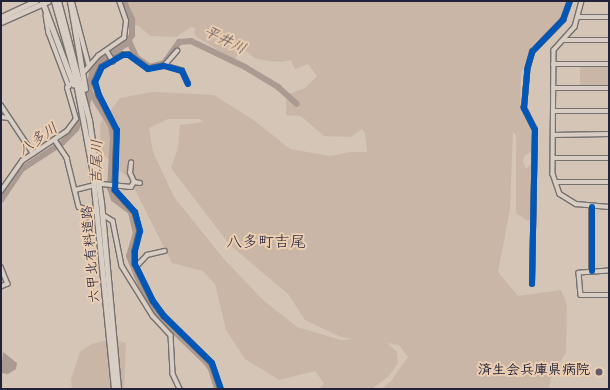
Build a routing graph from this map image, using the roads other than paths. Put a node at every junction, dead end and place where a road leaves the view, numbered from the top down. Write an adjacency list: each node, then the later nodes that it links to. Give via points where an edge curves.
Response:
1 (36, 1): 9 (main road)
2 (71, 1): 20 (street); 26 (main road)
3 (119, 1): 15 (street, via 127,29 124,38)
4 (570, 1): 58 (street, via 561,23 532,52 527,70 524,108 535,130)
5 (582, 1): 10 (street)
6 (44, 2): 8 (main road); 12 (main road)
7 (57, 3): 26 (main road, 六甲北有料道路); 32 (main road, 六甲北有料道路)
8 (45, 11): 32 (main road, via 70,72); 35 (street, via 49,34 70,85 67,88 76,119)
9 (1, 17)
10 (579, 17): 11 (street); 13 (street)
11 (609, 17)
12 (1, 22)
13 (565, 40): 14 (street); 18 (street, via 554,50)
14 (609, 40)
15 (107, 51): 17 (street); 20 (street)
16 (177, 51): 21 (street)
17 (113, 60): 21 (street, via 123,54 129,55 148,69); 45 (street, via 102,67 95,82 98,95 117,130)
18 (553, 64): 19 (street); 24 (street)
19 (609, 64)
20 (89, 65): 22 (street)
21 (164, 66): 23 (street, via 184,72)
22 (85, 71)
23 (188, 84)
24 (553, 88): 25 (street); 28 (street)
25 (609, 88)
26 (85, 103): 64 (main road, 六甲北有料道路, via 101,202)
27 (1, 105): 31 (street)
28 (553, 111): 29 (street); 34 (street)
29 (609, 111)
30 (1, 117): 31 (street)
31 (9, 118): 36 (street)
32 (84, 122): 63 (main road, 六甲北有料道路, via 99,228)
33 (609, 134): 34 (street)
34 (553, 135): 37 (street)
35 (55, 141): 36 (street); 47 (street, via 72,170)
36 (33, 153): 48 (street, via 19,165)
37 (553, 158): 38 (street); 41 (street)
38 (609, 158)
39 (131, 163): 40 (street, via 130,173)
40 (134, 182): 43 (street); 45 (street, via 131,187)
41 (556, 182): 42 (street); 49 (street, via 562,196 580,206)
42 (609, 182)
43 (140, 183)
44 (102, 184): 45 (street)
45 (113, 185): 55 (street, via 116,194 131,206 137,219 140,238 134,258)
46 (91, 186): 47 (street)
47 (75, 190): 52 (street, via 79,206 94,212 92,220)
48 (1, 191)
49 (592, 207): 50 (street); 56 (street)
50 (609, 207)
51 (105, 216): 62 (street, via 113,221 122,266 153,316)
52 (88, 223)
53 (165, 251): 55 (street, via 147,255)
54 (1, 267): 59 (street, via 8,284)
55 (136, 267): 61 (street, via 153,301)
56 (592, 271): 57 (street); 60 (street, via 579,273 579,293)
57 (609, 271)
58 (532, 284)
59 (1, 287)
60 (609, 295)
61 (177, 330): 62 (street); 66 (street, via 212,363)
62 (172, 335): 65 (street, via 173,374)
63 (114, 389)
64 (118, 389)
65 (180, 389)
66 (221, 389)

